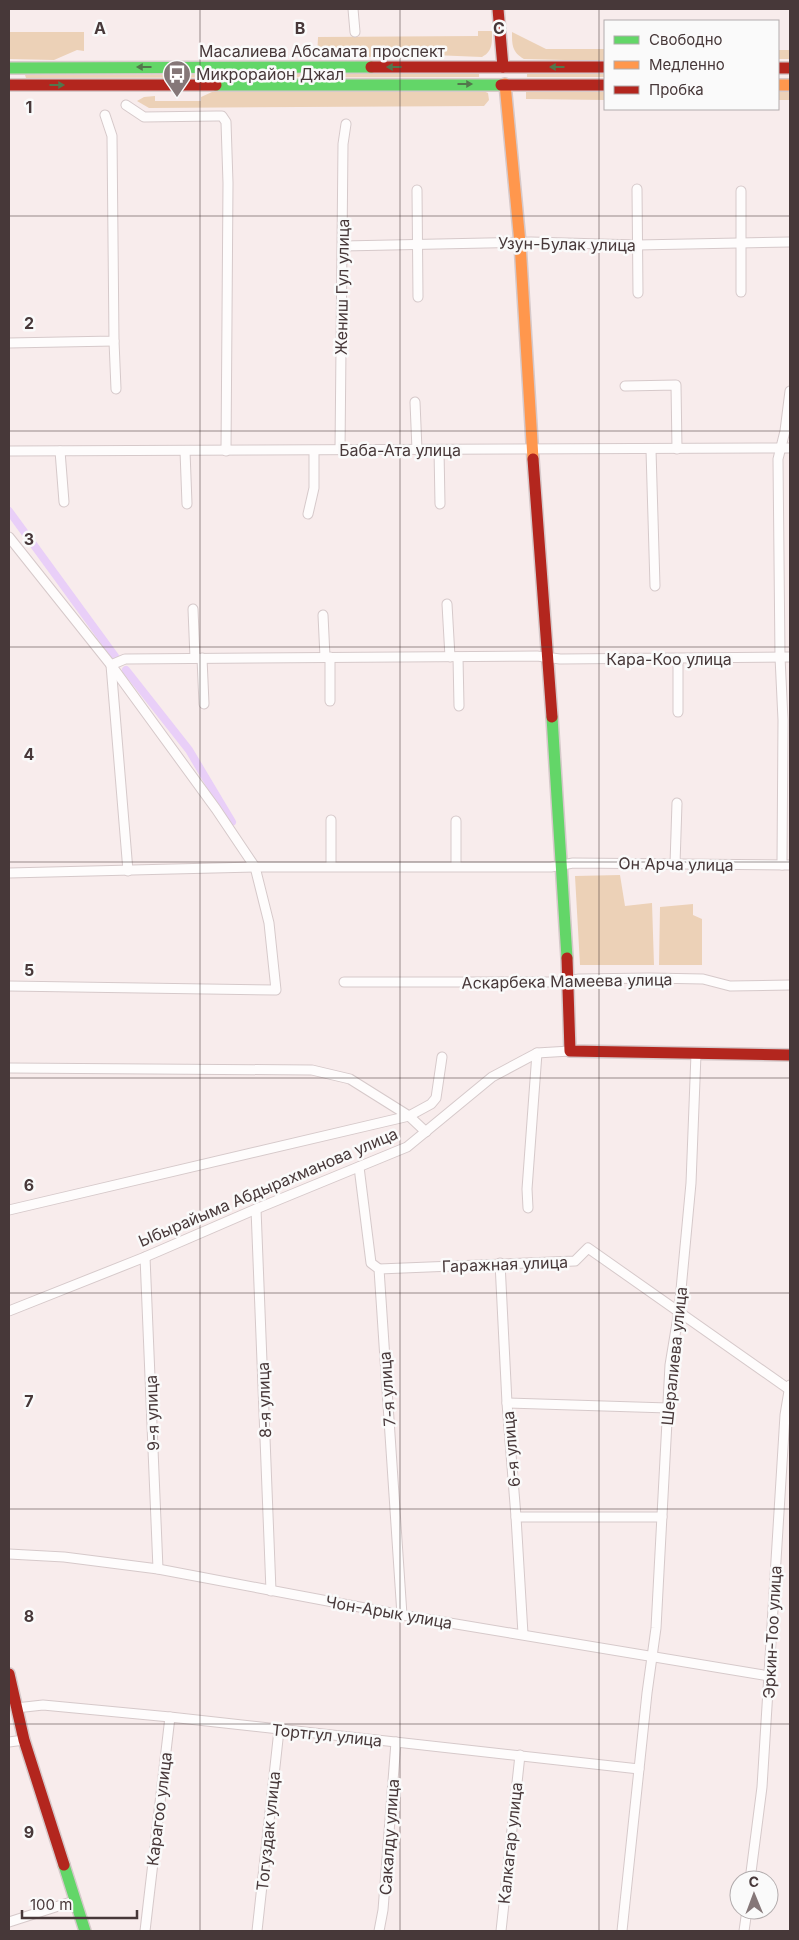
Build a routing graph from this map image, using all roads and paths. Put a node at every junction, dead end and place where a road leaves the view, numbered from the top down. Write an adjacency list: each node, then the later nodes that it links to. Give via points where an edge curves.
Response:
1 (353, 9): 3 (street)
2 (498, 9): 4 (main road)
3 (354, 32)
4 (503, 66): 5 (main road, Масалиева Абсамата проспект, one-way to 4); 6 (main road, Масалиева Абсамата проспект, one-way to 6); 7 (main road)
5 (604, 67)
6 (10, 68): 8 (main road)
7 (505, 84): 8 (main road, Масалиева Абсамата проспект, one-way to 7); 9 (main road, Масалиева Абсамата проспект); 17 (main road)
8 (11, 85)
9 (604, 85)
10 (126, 105): 34 (street, via 144,117 222,116 226,122)
11 (105, 115): 25 (street, via 112,136)
12 (346, 124): 21 (street, Жениш Гул улица, via 343,144)
13 (637, 189): 20 (street)
14 (417, 190): 19 (street)
15 (742, 191): 18 (street)
16 (790, 242): 18 (street, Узун-Булак улица)
17 (520, 243): 19 (street, Узун-Булак улица); 20 (street, Узун-Булак улица); 39 (main road)
18 (740, 243): 20 (street, Узун-Булак улица); 23 (street)
19 (417, 244): 21 (street, Узун-Булак улица); 24 (street)
20 (638, 245): 22 (street)
21 (343, 246): 36 (street, Жениш Гул улица)
22 (638, 292)
23 (741, 292)
24 (418, 297)
25 (114, 341): 26 (street); 28 (street)
26 (9, 343)
27 (625, 386): 33 (street, via 676,385)
28 (116, 389)
29 (790, 391): 31 (street)
30 (415, 402): 37 (street)
31 (780, 448): 32 (street, Баба-Ата улица); 33 (street, Баба-Ата улица); 55 (street)
32 (790, 448)
33 (678, 449): 40 (street, Баба-Ата улица)
34 (226, 450): 35 (street, Баба-Ата улица); 43 (street, Баба-Ата улица)
35 (314, 450): 36 (street, Баба-Ата улица); 47 (street, via 314,488)
36 (340, 450): 37 (street, Баба-Ата улица)
37 (417, 450): 38 (street, Баба-Ата улица)
38 (440, 450): 39 (street, Баба-Ата улица); 46 (street)
39 (532, 450): 40 (street, Баба-Ата улица); 58 (main road)
40 (651, 450): 49 (street)
41 (9, 451): 42 (street, Баба-Ата улица)
42 (60, 451): 43 (street, Баба-Ата улица); 44 (street)
43 (185, 451): 45 (street)
44 (64, 502)
45 (187, 504)
46 (440, 504)
47 (308, 514)
48 (9, 537): 60 (street)
49 (655, 586)
50 (448, 604): 54 (street)
51 (193, 609): 57 (street)
52 (323, 615): 53 (street)
53 (327, 657): 54 (street, Кара-Коо улица); 57 (street, Кара-Коо улица); 61 (street)
54 (454, 657): 58 (street, Кара-Коо улица); 63 (street)
55 (780, 657): 56 (street, Кара-Коо улица); 59 (street, Кара-Коо улица); 70 (street)
56 (790, 657)
57 (198, 658): 60 (street, Кара-Коо улица, via 125,659); 62 (street)
58 (548, 658): 59 (street, Кара-Коо улица); 69 (main road)
59 (678, 660): 64 (street)
60 (111, 664): 73 (street); 74 (street)
61 (330, 701)
62 (204, 704)
63 (459, 706)
64 (678, 712)
65 (677, 804): 68 (street)
66 (331, 820): 71 (street)
67 (456, 821): 72 (street)
68 (675, 864): 69 (street, Он Арча улица); 70 (street, Он Арча улица)
69 (561, 865): 72 (street, Он Арча улица); 76 (main road)
70 (786, 865)
71 (331, 866): 72 (street, Он Арча улица); 73 (street, Он Арча улица)
72 (456, 866)
73 (255, 867): 74 (street, Он Арча улица); 79 (street, via 269,923 276,990)
74 (128, 871): 75 (street, Он Арча улица)
75 (9, 873)
76 (568, 980): 77 (street, Аскарбека Мамеева улица); 78 (street, Аскарбека Мамеева улица, via 702,979 730,986); 80 (main road)
77 (344, 982)
78 (790, 985)
79 (9, 986)
80 (570, 1051): 81 (street, Ыбырайыма Абдырахманова улица); 82 (main road, Ыбырайыма Абдырахманова улица)
81 (537, 1053): 87 (street, Ыбырайыма Абдырахманова улица, via 492,1077); 89 (street)
82 (696, 1054): 83 (main road, Ыбырайыма Абдырахманова улица); 96 (street, Шералиева улица, via 691,1183)
83 (790, 1055)
84 (442, 1057): 86 (street, via 436,1098)
85 (9, 1068): 86 (street, via 312,1070 350,1079)
86 (409, 1116): 87 (street); 91 (street)
87 (426, 1132): 88 (street, Ыбырайыма Абдырахманова улица, via 408,1147)
88 (359, 1167): 90 (street, Ыбырайыма Абдырахманова улица); 94 (street, 7-я улица, via 371,1263)
89 (528, 1208)
90 (256, 1209): 92 (street, Ыбырайыма Абдырахманова улица); 105 (street, 8-я улица)
91 (9, 1210)
92 (145, 1257): 95 (street, Ыбырайыма Абдырахманова улица); 104 (street, 9-я улица)
93 (500, 1263): 94 (street, Гаражная улица); 96 (street, Гаражная улица, via 576,1261 588,1248); 99 (street, 6-я улица)
94 (379, 1269): 106 (street, 7-я улица)
95 (9, 1311)
96 (679, 1311): 98 (street, Гаражная улица); 100 (street, Шералиева улица, via 670,1365)
97 (790, 1385): 98 (street, Эркин-Тоо улица)
98 (790, 1390): 110 (street, Эркин-Тоо улица, via 785,1416)
99 (507, 1403): 100 (street); 101 (street, 6-я улица)
100 (668, 1408): 102 (street, Шералиева улица)
101 (516, 1517): 102 (street); 107 (street, 6-я улица)
102 (662, 1517): 108 (street, Шералиева улица)
103 (9, 1554): 104 (street, Чон-Арык улица, via 64,1557)
104 (158, 1569): 105 (street, Чон-Арык улица)
105 (272, 1591): 106 (street, Чон-Арык улица)
106 (402, 1615): 107 (street, Чон-Арык улица)
107 (523, 1634): 108 (street, Чон-Арык улица)
108 (652, 1658): 110 (street, Чон-Арык улица); 118 (street, Шералиева улица)
109 (9, 1674): 111 (main road)
110 (770, 1676): 119 (street, Эркин-Тоо улица, via 762,1786)
111 (16, 1708): 112 (street, Тортгул улица, via 43,1705); 114 (main road)
112 (170, 1717): 113 (street, Тортгул улица); 123 (street, Карагоо улица)
113 (279, 1730): 116 (street, Тортгул улица); 124 (street, Тогуздак улица)
114 (24, 1740): 115 (street); 120 (main road)
115 (9, 1742)
116 (396, 1742): 117 (street, Тортгул улица); 125 (street, Сакалду улица)
117 (520, 1755): 118 (street, Тортгул улица); 126 (street, Калкагар улица)
118 (639, 1769): 127 (street, Шералиева улица)
119 (751, 1870)
120 (74, 1901): 121 (street); 122 (main road)
121 (9, 1922)
122 (85, 1931)
123 (145, 1931)
124 (257, 1931)
125 (379, 1931)
126 (501, 1931)
127 (622, 1931)

